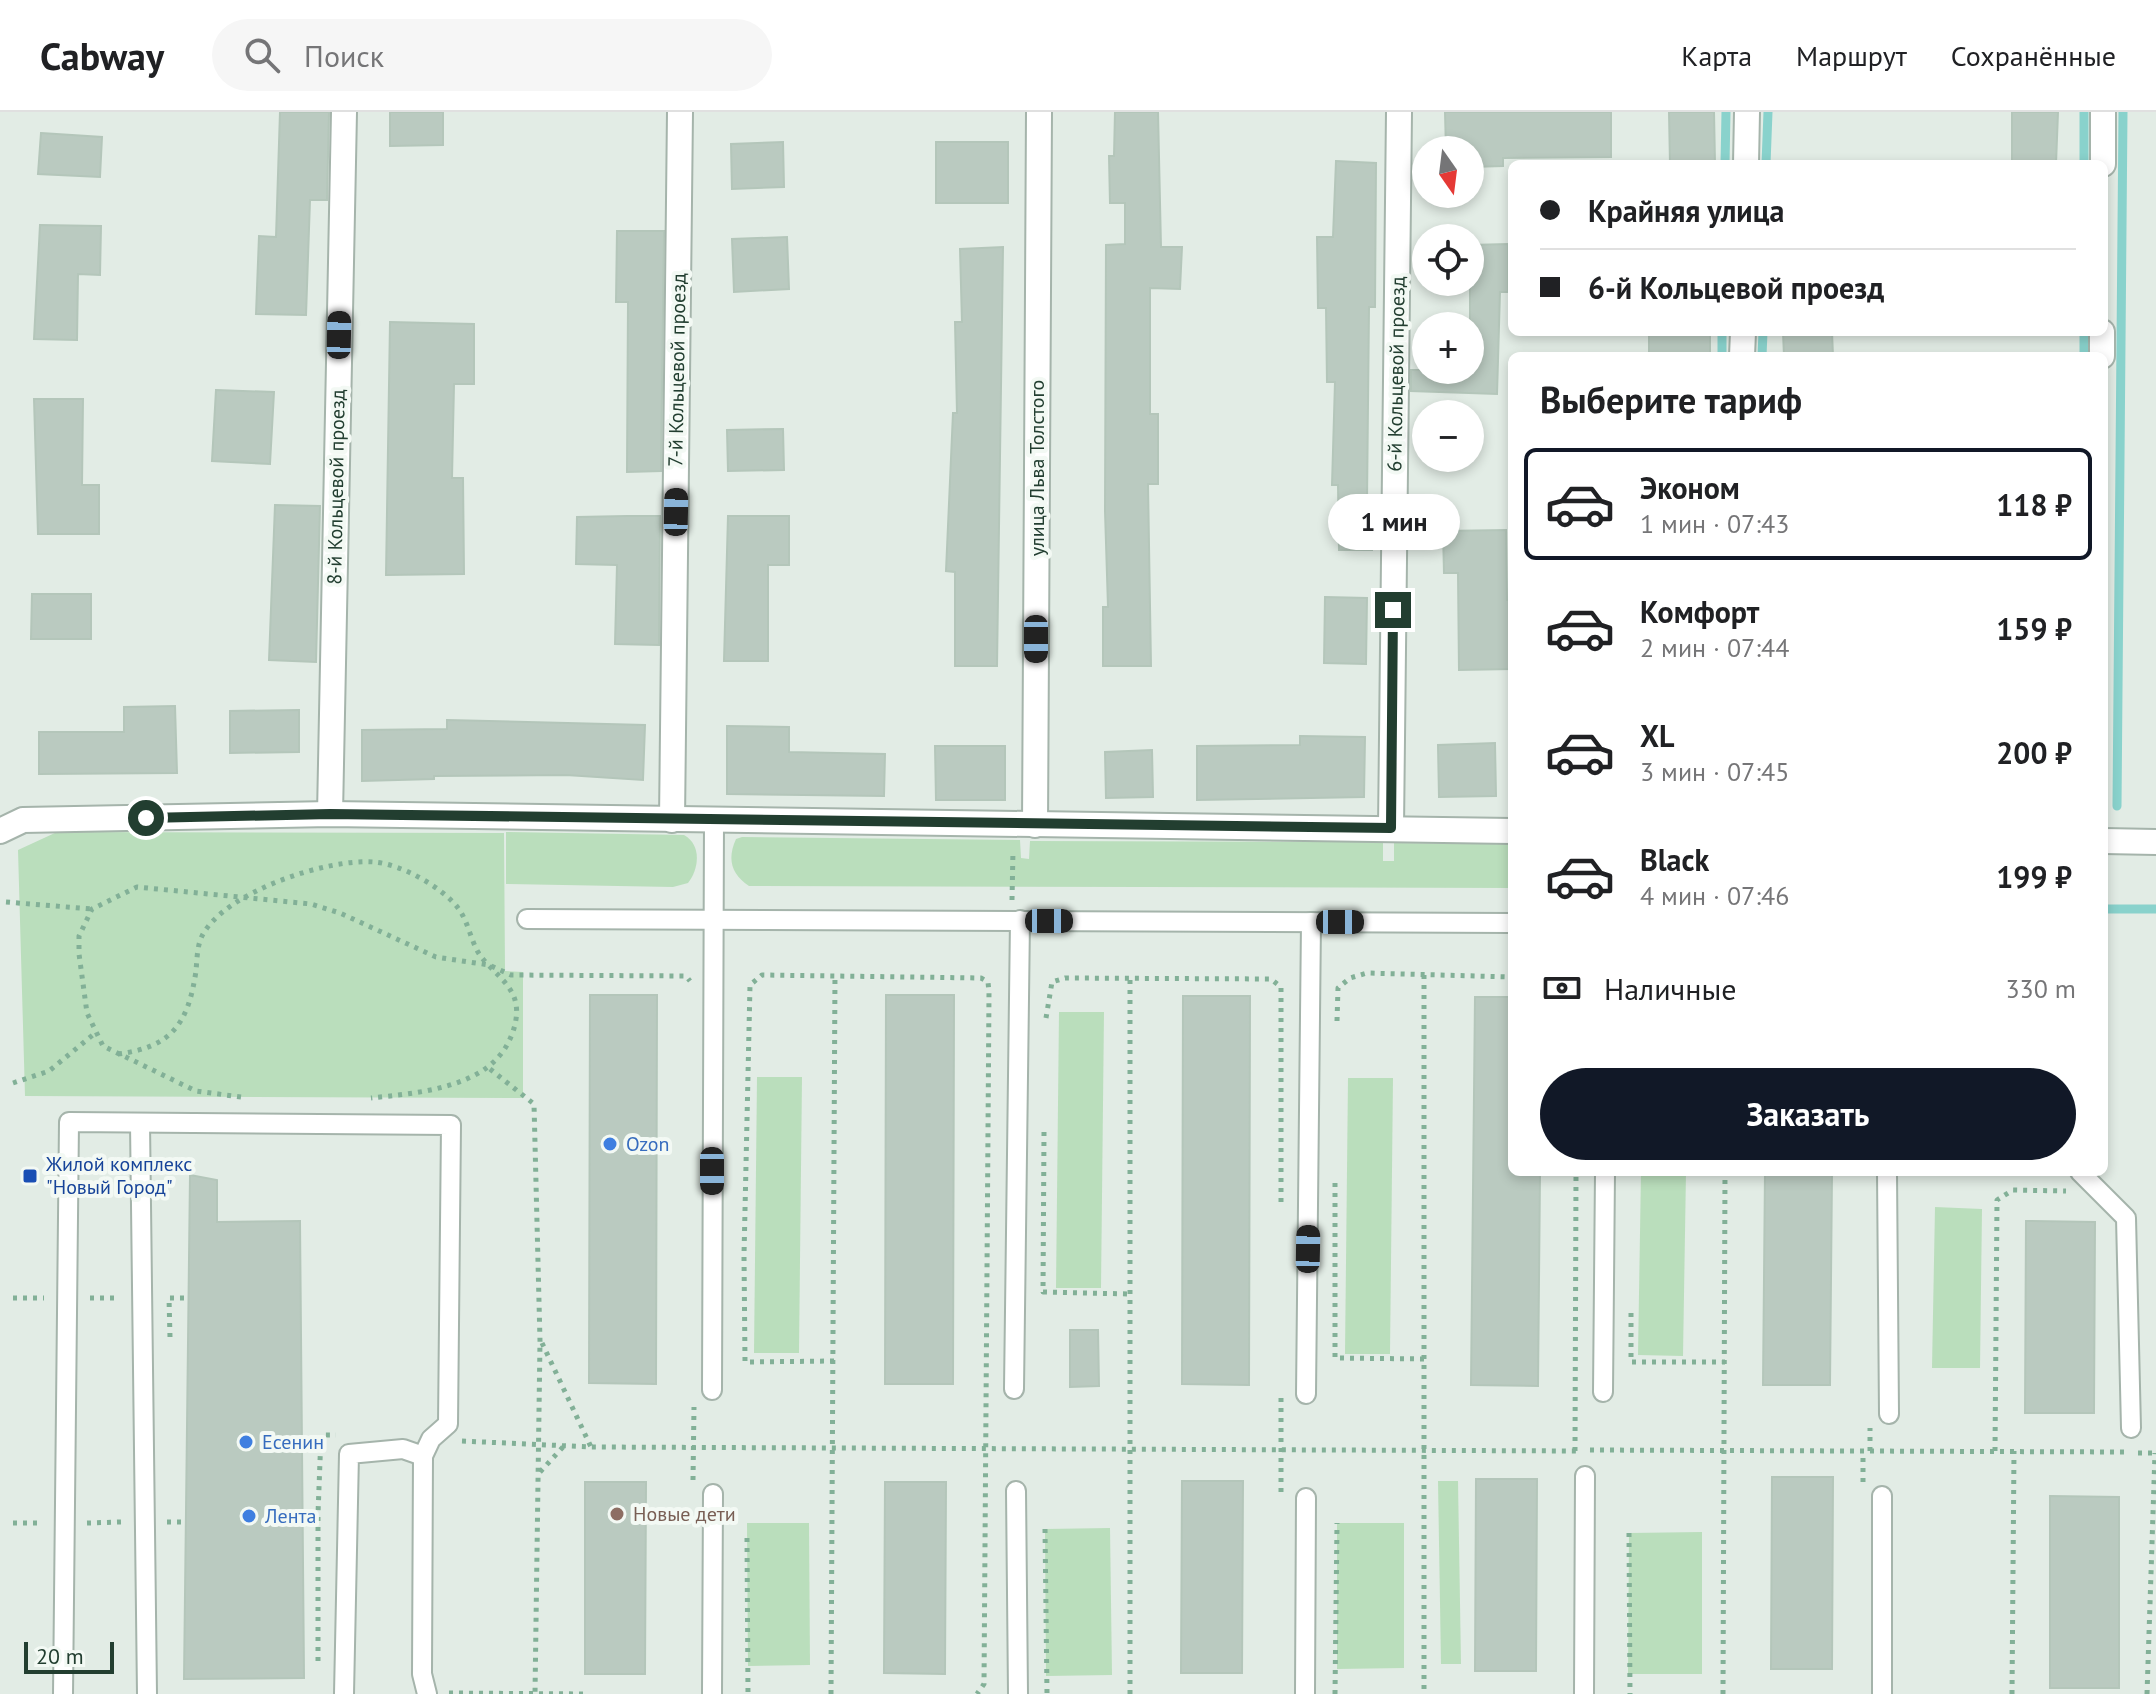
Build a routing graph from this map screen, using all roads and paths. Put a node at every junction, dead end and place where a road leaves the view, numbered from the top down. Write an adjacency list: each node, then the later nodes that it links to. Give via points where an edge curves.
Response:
1 (344, 112): 9 (street, 8-й Кольцевой проезд)
2 (680, 112): 10 (street, 7-й Кольцевой проезд)
3 (1039, 112): 12 (street, улица Льва Толстого)
4 (1399, 112): 13 (street, 6-й Кольцевой проезд)
5 (1747, 112): 7 (street)
6 (2103, 112): 8 (street)
7 (1746, 160)
8 (2103, 160)
9 (330, 814): 10 (street); 14 (street, via 23,820)
10 (672, 820): 11 (street)
11 (714, 820): 12 (street); 22 (lane)
12 (1024, 824): 13 (street); 23 (path)
13 (1391, 828): 15 (street)
14 (0, 831)
15 (1508, 831)
16 (2108, 841): 17 (street)
17 (2156, 842)
18 (251, 896): 20 (path, via 137,887); 26 (path, via 311,904 436,957); 26 (path, via 305,871 377,862 411,874 458,908); 35 (path, via 229,909 200,939 188,1008 178,1027 152,1048)
19 (6, 902): 20 (path)
20 (92, 909): 33 (path, via 79,936 79,954)
21 (527, 919): 22 (lane)
22 (713, 919): 23 (lane); 60 (lane)
23 (1016, 921): 24 (lane); 59 (lane)
24 (1311, 922): 25 (lane); 62 (lane)
25 (1508, 923)
26 (489, 965): 31 (path, via 511,975 686,976); 36 (path, via 515,1000 516,1020 507,1046)
27 (835, 974): 56 (path); 56 (path, via 762,975 750,985 744,1255 745,1362); 74 (path, via 988,982)
28 (1424, 975): 30 (path); 34 (path, via 1367,973 1350,978 1338,988); 55 (path)
29 (1130, 977): 32 (path, via 1052,982); 49 (path, via 1271,979 1281,987); 50 (path)
30 (1508, 977)
31 (694, 993)
32 (1045, 1032)
33 (94, 1034): 35 (path); 37 (path, via 49,1071)
34 (1336, 1035)
35 (118, 1054): 38 (path, via 196,1091)
36 (490, 1069): 39 (path, via 452,1083); 53 (path, via 534,1104)
37 (13, 1083)
38 (254, 1099)
39 (358, 1099)
40 (140, 1123): 67 (lane, via 451,1125 448,1424); 93 (lane); 97 (lane, via 69,1122)
41 (1044, 1125): 50 (path, via 1043,1292)
42 (1335, 1174): 55 (path, via 1335,1358)
43 (1576, 1176): 78 (path)
44 (1605, 1176): 61 (lane)
45 (1725, 1176): 57 (path)
46 (1887, 1176): 64 (lane)
47 (2084, 1176): 65 (lane, via 2126,1218)
48 (2075, 1192): 79 (path, via 2013,1190 1997,1200)
49 (1281, 1211)
50 (1130, 1294): 72 (path)
51 (188, 1298): 54 (path, via 169,1298)
52 (1631, 1304): 57 (path, via 1631,1362)
53 (540, 1341): 68 (path); 70 (path)
54 (170, 1346)
55 (1426, 1359): 76 (path)
56 (834, 1361): 73 (path)
57 (1725, 1362): 77 (path)
58 (1281, 1386): 75 (path)
59 (1014, 1389)
60 (712, 1390)
61 (1603, 1392)
62 (1306, 1394)
63 (694, 1400): 71 (path)
64 (1889, 1414)
65 (2131, 1428)
66 (353, 1436): 92 (path, via 321,1435)
67 (431, 1439): 68 (path); 82 (lane)
68 (539, 1446): 69 (path); 83 (path)
69 (563, 1447): 70 (path); 83 (path)
70 (591, 1447): 71 (path)
71 (694, 1447): 73 (path)
72 (1130, 1447): 74 (path); 75 (path); 116 (path)
73 (834, 1448): 74 (path); 112 (path)
74 (986, 1448): 113 (path, via 984,1684)
75 (1281, 1450): 76 (path); 87 (path)
76 (1426, 1450): 78 (path); 119 (path)
77 (1726, 1450): 78 (path); 79 (path); 122 (path)
78 (1575, 1451)
79 (1995, 1451): 80 (path)
80 (2014, 1451): 81 (path); 124 (path)
81 (2155, 1453): 125 (path)
82 (423, 1456): 106 (lane, via 403,1449 349,1454); 107 (lane, via 422,1674)
83 (539, 1473): 103 (path)
84 (1585, 1476): 120 (lane)
85 (1016, 1491): 114 (lane)
86 (713, 1494): 110 (lane)
87 (1281, 1496)
88 (1882, 1496): 123 (lane)
89 (1306, 1498): 117 (lane)
90 (171, 1506): 94 (path)
91 (302, 1513): 92 (path)
92 (318, 1514): 102 (path)
93 (145, 1522): 94 (path); 97 (path); 105 (lane)
94 (171, 1522): 95 (path)
95 (186, 1522)
96 (13, 1523): 97 (path)
97 (65, 1523): 104 (lane)
98 (1337, 1523): 118 (path)
99 (1045, 1529): 115 (path)
100 (1629, 1533): 121 (path)
101 (747, 1538): 111 (path)
102 (318, 1664)
103 (535, 1693): 108 (path); 109 (path)
104 (63, 1694)
105 (147, 1694)
106 (344, 1694)
107 (427, 1694)
108 (442, 1694)
109 (587, 1694)
110 (712, 1694)
111 (748, 1694)
112 (831, 1694)
113 (977, 1694)
114 (1018, 1694)
115 (1047, 1694)
116 (1130, 1694)
117 (1305, 1694)
118 (1335, 1694)
119 (1424, 1694)
120 (1584, 1694)
121 (1630, 1694)
122 (1723, 1694)
123 (1882, 1694)
124 (2012, 1694)
125 (2147, 1694)

